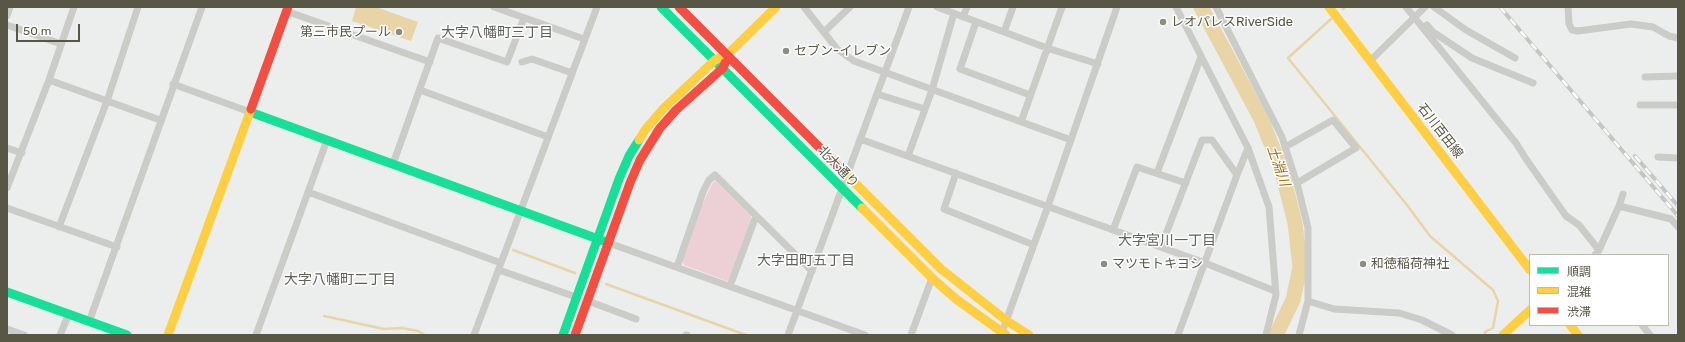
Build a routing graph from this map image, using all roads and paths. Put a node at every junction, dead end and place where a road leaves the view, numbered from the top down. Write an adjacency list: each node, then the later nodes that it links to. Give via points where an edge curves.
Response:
1 (10, 7): 27 (street)
2 (74, 7): 37 (street)
3 (138, 7): 59 (street)
4 (202, 7): 54 (street)
5 (494, 7): 30 (street)
6 (597, 7): 36 (street)
7 (661, 7): 42 (street, 北大通り)
8 (679, 7): 39 (street)
9 (776, 7): 39 (street)
10 (804, 7): 33 (street)
11 (850, 7): 33 (street)
12 (909, 7): 49 (street)
13 (937, 7): 26 (street)
14 (967, 7): 29 (street)
15 (1013, 7): 34 (street)
16 (1062, 7): 38 (street)
17 (1117, 7): 46 (street)
18 (1176, 7): 40 (street)
19 (1216, 7): 70 (street)
20 (1329, 7): 43 (street, 石川百田線)
21 (1406, 7): 28 (street)
22 (1425, 7): 28 (street)
23 (1434, 7): 41 (street, via 1466,30)
24 (1568, 7): 35 (street, via 1572,30 1631,24 1653,27)
25 (287, 9): 44 (street); 63 (street)
26 (954, 13): 29 (street); 56 (street)
27 (7, 16)
28 (1417, 16): 43 (street); 53 (street, via 1433,32 1472,58); 101 (street, via 1516,143 1566,216 1579,225)
29 (963, 17): 31 (street)
30 (524, 18): 36 (street); 44 (street, via 507,62 438,38)
31 (976, 22): 34 (street); 58 (street, via 960,69)
32 (7, 25): 37 (street)
33 (824, 32): 49 (street, via 837,49 854,61)
34 (1004, 32): 38 (street)
35 (1678, 38)
36 (584, 39): 48 (street)
37 (61, 44): 52 (street)
38 (1047, 48): 46 (street); 58 (street)
39 (727, 55): 42 (street); 47 (street); 80 (street)
40 (1201, 58): 72 (street); 79 (street)
41 (1515, 58)
42 (715, 60): 47 (street, 北大通り); 96 (street, via 664,108 645,130 629,156)
43 (1370, 61): 105 (street, 石川百田線)
44 (430, 62): 55 (street)
45 (522, 62): 48 (street, via 532,59)
46 (1098, 64): 69 (street)
47 (723, 68): 85 (street, 北大通り); 97 (street, via 676,110 649,144 630,182)
48 (572, 73): 66 (street)
49 (885, 73): 56 (street); 57 (street)
50 (1678, 76): 51 (street)
51 (1645, 77)
52 (49, 80): 59 (street); 73 (street)
53 (1534, 83)
54 (173, 84): 63 (street); 64 (street)
55 (420, 90): 66 (street); 77 (street)
56 (932, 90): 62 (street); 65 (street)
57 (877, 94): 62 (street); 67 (street)
58 (1030, 95): 65 (street)
59 (107, 101): 64 (street); 93 (street)
60 (1640, 105): 61 (street)
61 (1678, 105)
62 (925, 109): 74 (street)
63 (250, 112): 68 (street); 127 (street)
64 (160, 120): 99 (street)
65 (1021, 122): 69 (street)
66 (548, 137): 91 (street)
67 (860, 139): 74 (street); 80 (street)
68 (327, 140): 77 (street); 86 (street)
69 (1071, 140): 88 (street)
70 (1286, 147): 83 (street); 83 (street, via 1333,120 1356,148)
71 (7, 148): 73 (street)
72 (1248, 148): 81 (street); 109 (street, via 1269,207)
73 (22, 153): 84 (street)
74 (908, 156): 78 (street)
75 (1658, 157): 76 (street)
76 (1678, 158)
77 (393, 164): 91 (street)
78 (956, 173): 88 (street); 98 (street, via 944,209)
79 (1157, 173): 82 (street); 95 (street, via 1137,167)
80 (846, 175): 85 (street); 118 (street, via 941,269)
81 (1237, 175): 82 (street, via 1212,140 1202,140); 102 (street)
82 (1186, 183): 100 (street)
83 (1297, 183): 113 (street, via 1308,228)
84 (7, 188)
85 (842, 189): 106 (street); 107 (street, 北大通り)
86 (308, 192): 103 (street); 128 (street)
87 (1623, 194): 89 (street)
88 (1048, 206): 95 (street); 98 (street)
89 (1619, 206): 94 (street, via 1671,219); 101 (street)
90 (7, 208): 93 (street)
91 (521, 211): 96 (street); 103 (street)
92 (756, 216): 104 (street, via 715,175 709,180 703,192); 106 (street); 108 (street)
93 (59, 227): 99 (street)
94 (1678, 227)
95 (1113, 230): 100 (street)
96 (597, 238): 97 (street); 111 (street)
97 (609, 243): 104 (street); 112 (street)
98 (1034, 245): 118 (street)
99 (117, 247): 119 (street)
100 (1161, 247): 102 (street)
101 (1597, 252)
102 (1205, 263): 109 (street); 136 (street)
103 (500, 266): 111 (street); 129 (street)
104 (677, 267): 108 (street)
105 (1529, 269)
106 (812, 271): 114 (street)
107 (932, 278): 123 (street, 北大通り); 134 (street)
108 (730, 286): 114 (street)
109 (1275, 291): 137 (street)
110 (7, 292): 116 (street)
111 (576, 297): 130 (street)
112 (588, 301): 117 (street); 131 (street)
113 (1308, 301): 138 (street); 139 (street, via 1334,309 1399,313 1422,320)
114 (798, 311): 132 (street); 133 (street)
115 (1529, 311): 140 (street)
116 (69, 314): 119 (street); 125 (street)
117 (636, 319)
118 (1007, 321): 123 (street); 135 (street)
119 (90, 322): 126 (street)
120 (1571, 326): 141 (street)
121 (1643, 326): 142 (street)
122 (8, 331): 124 (street)
123 (1003, 334)
124 (24, 335)
125 (60, 335)
126 (127, 335)
127 (168, 335)
128 (256, 335)
129 (474, 335)
130 (563, 335)
131 (575, 335)
132 (788, 335)
133 (865, 335)
134 (911, 335)
135 (1029, 335)
136 (1178, 335)
137 (1266, 335)
138 (1299, 335)
139 (1452, 335)
140 (1504, 335)
141 (1578, 335)
142 (1650, 335)

